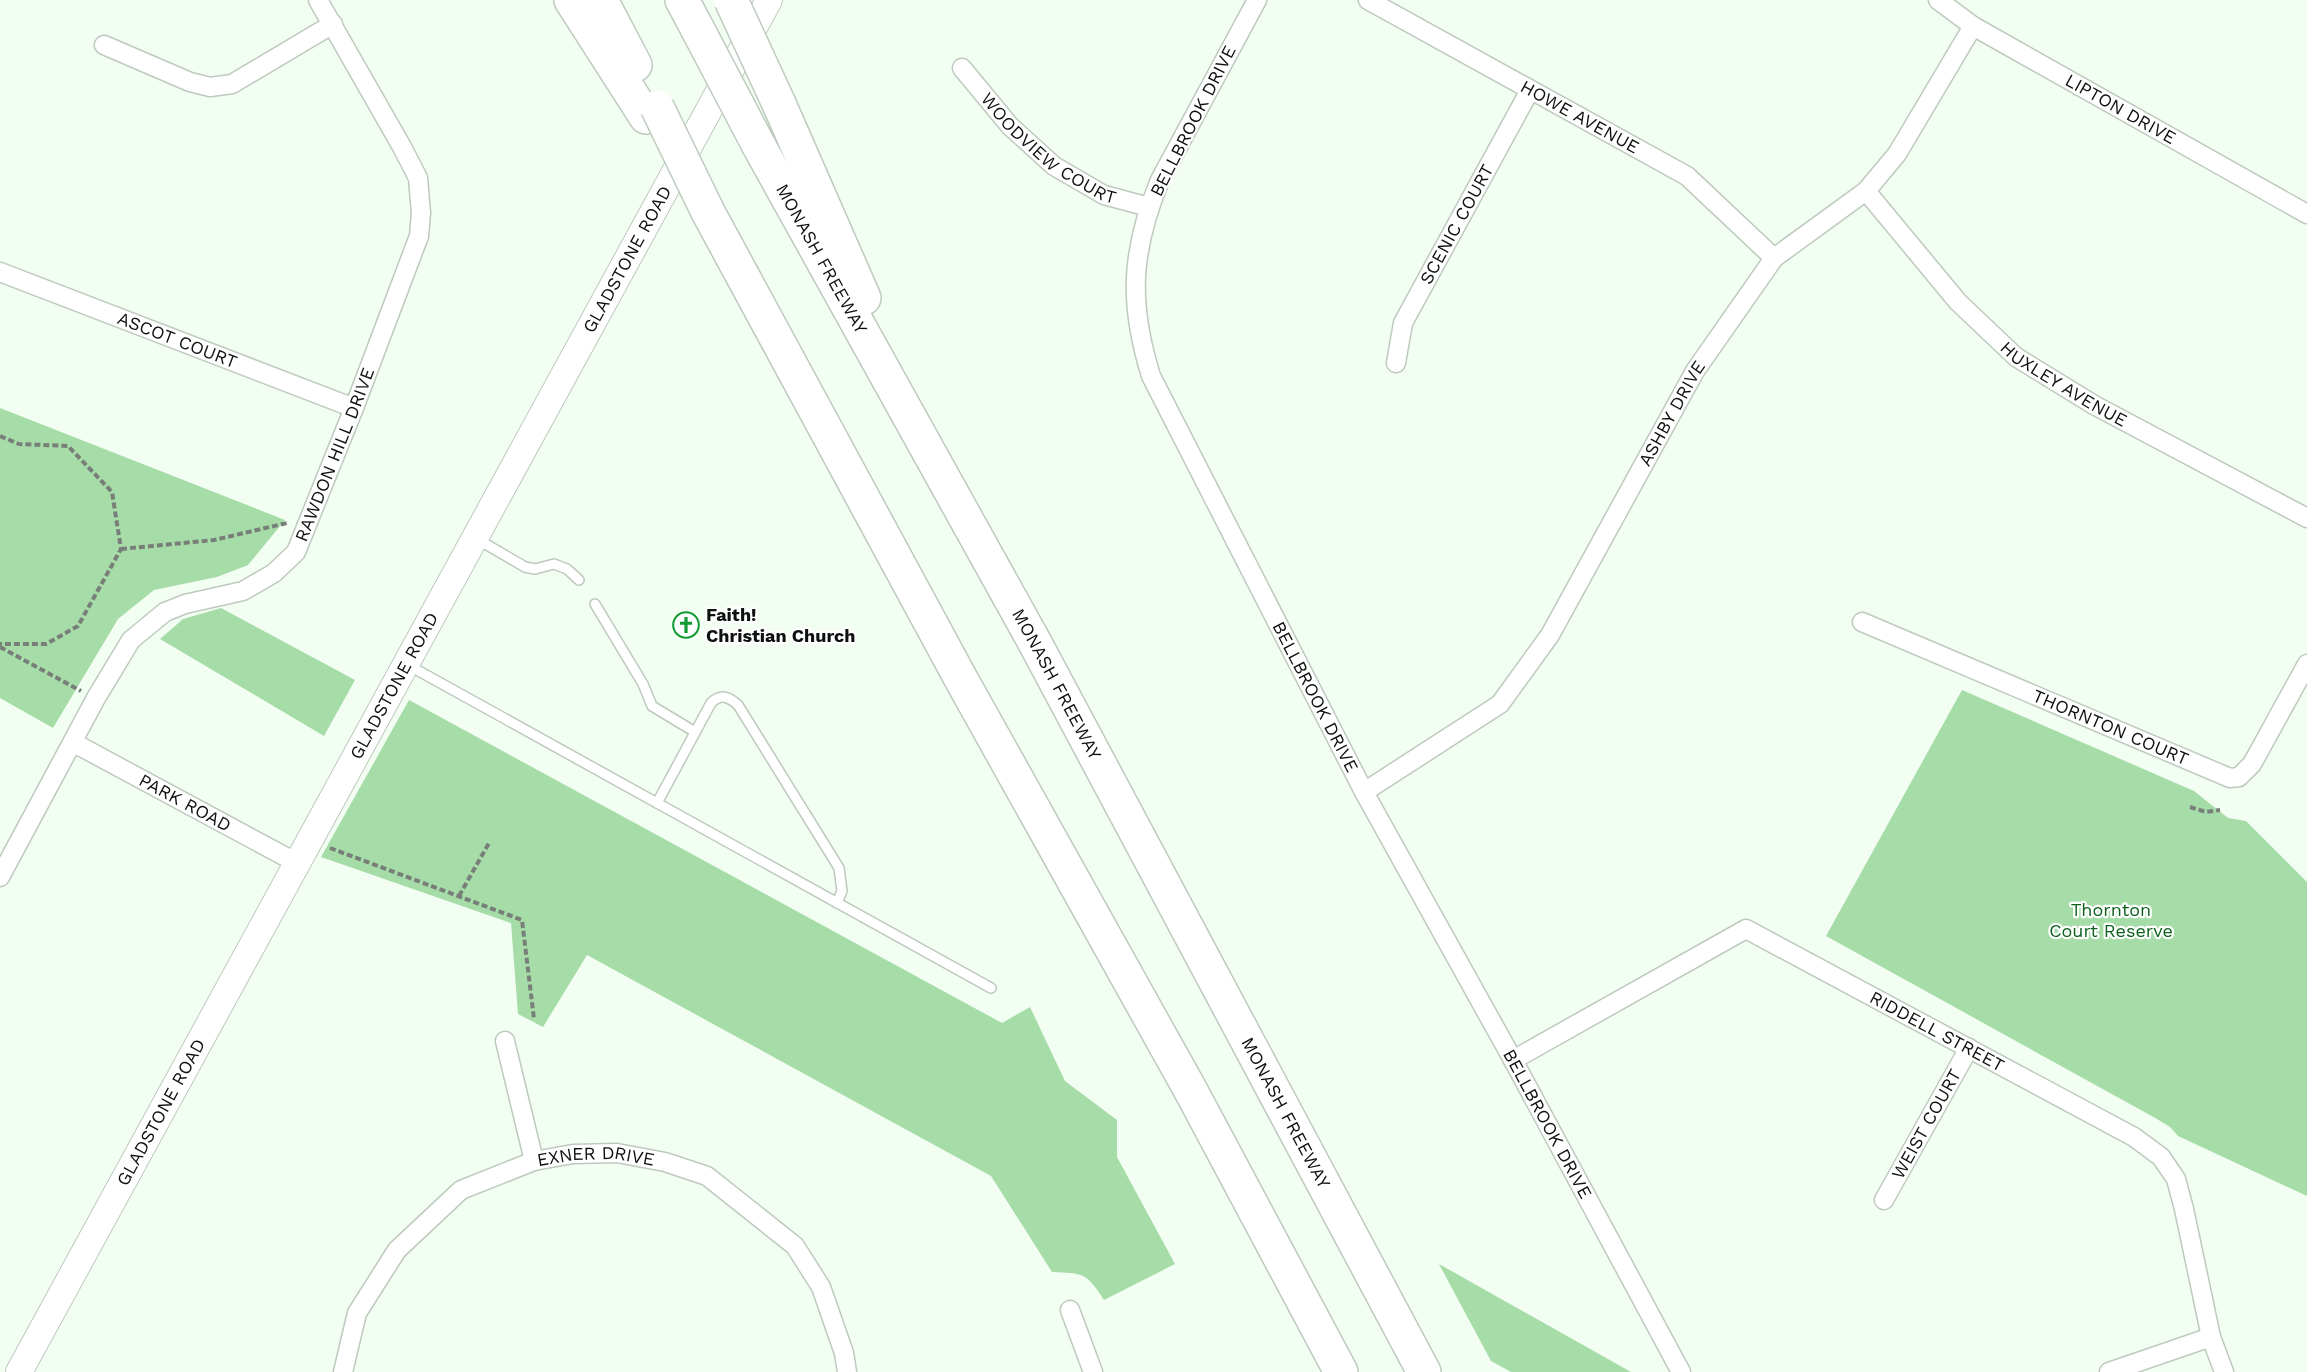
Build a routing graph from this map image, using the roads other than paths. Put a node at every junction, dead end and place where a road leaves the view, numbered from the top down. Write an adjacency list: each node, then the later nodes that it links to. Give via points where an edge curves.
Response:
1 (318, 0): 10 (street, RAWDON HILL DRIVE)
2 (571, 0): 15 (highway)
3 (602, 0): 15 (highway)
4 (731, 0): 23 (highway, bridge, via 833,223)
5 (769, 0): 25 (main road, GLADSTONE ROAD)
6 (1257, 0): 17 (street, BELLBROOK DRIVE)
7 (1368, 0): 14 (street, HOWE AVENUE)
8 (1938, 0): 11 (street, LIPTON DRIVE)
9 (690, 14): 23 (highway, MONASH FREEWAY, bridge)
10 (333, 24): 12 (street, via 232,84 210,87); 22 (street, RAWDON HILL DRIVE, via 418,178 421,213 419,236)
11 (1973, 26): 16 (street, ASHBY DRIVE, via 1897,154); 18 (street, LIPTON DRIVE)
12 (104, 45)
13 (962, 68): 17 (street, WOODVIEW COURT, via 1010,126 1054,166 1104,195)
14 (1530, 90): 19 (street, HOWE AVENUE, via 1687,176); 21 (street, SCENIC COURT, via 1403,323)
15 (651, 112): 50 (highway, bridge, via 1191,1091)
16 (1866, 191): 19 (street, ASHBY DRIVE); 24 (street, HUXLEY AVENUE, via 1958,302 2016,357 2094,405)
17 (1149, 207): 33 (street, BELLBROOK DRIVE, via 1137,265 1136,312 1151,376)
18 (2307, 214)
19 (1774, 258): 33 (street, ASHBY DRIVE, via 1695,371 1550,635 1500,704)
20 (0, 272): 22 (street, ASCOT COURT)
21 (1396, 363)
22 (354, 408): 32 (street, RAWDON HILL DRIVE, via 296,552 274,573 243,591 185,604 165,612 143,629 131,640)
23 (926, 447): 51 (highway, MONASH FREEWAY, via 1035,643)
24 (2307, 518)
25 (475, 538): 26 (lane, via 525,567 535,569 554,564); 29 (main road, GLADSTONE ROAD)
26 (579, 580)
27 (595, 604): 31 (lane, via 652,706)
28 (1862, 622): 30 (street, THORNTON COURT, via 2230,777 2239,777 2252,764)
29 (406, 664): 34 (lane); 35 (main road, GLADSTONE ROAD)
30 (2307, 664)
31 (695, 732): 34 (lane); 37 (lane, via 717,698 723,696 738,705 839,868 842,891)
32 (74, 743): 35 (street, PARK ROAD); 36 (street, RAWDON HILL DRIVE)
33 (1364, 792): 41 (street, BELLBROOK DRIVE)
34 (657, 803): 37 (lane)
35 (297, 863): 46 (main road, GLADSTONE ROAD)
36 (0, 877)
37 (837, 903): 38 (lane)
38 (991, 988)
39 (505, 1041): 42 (street)
40 (1969, 1048): 41 (street, RIDDELL STREET, via 1746,929); 43 (street, WEIST COURT); 45 (street, RIDDELL STREET, via 2134,1137 2161,1156 2176,1179)
41 (1513, 1060): 52 (street, BELLBROOK DRIVE)
42 (534, 1161): 47 (street, EXNER DRIVE, via 461,1190 397,1250 357,1313); 48 (street, EXNER DRIVE, via 573,1154 617,1153 665,1162 707,1176 795,1246 821,1287)
43 (1884, 1200)
44 (1070, 1310): 49 (street)
45 (2211, 1337): 53 (street); 54 (street, RIDDELL STREET)
46 (19, 1372)
47 (343, 1372)
48 (847, 1372)
49 (1093, 1372)
50 (1341, 1372)
51 (1424, 1372)
52 (1681, 1372)
53 (2109, 1372)
54 (2223, 1372)

